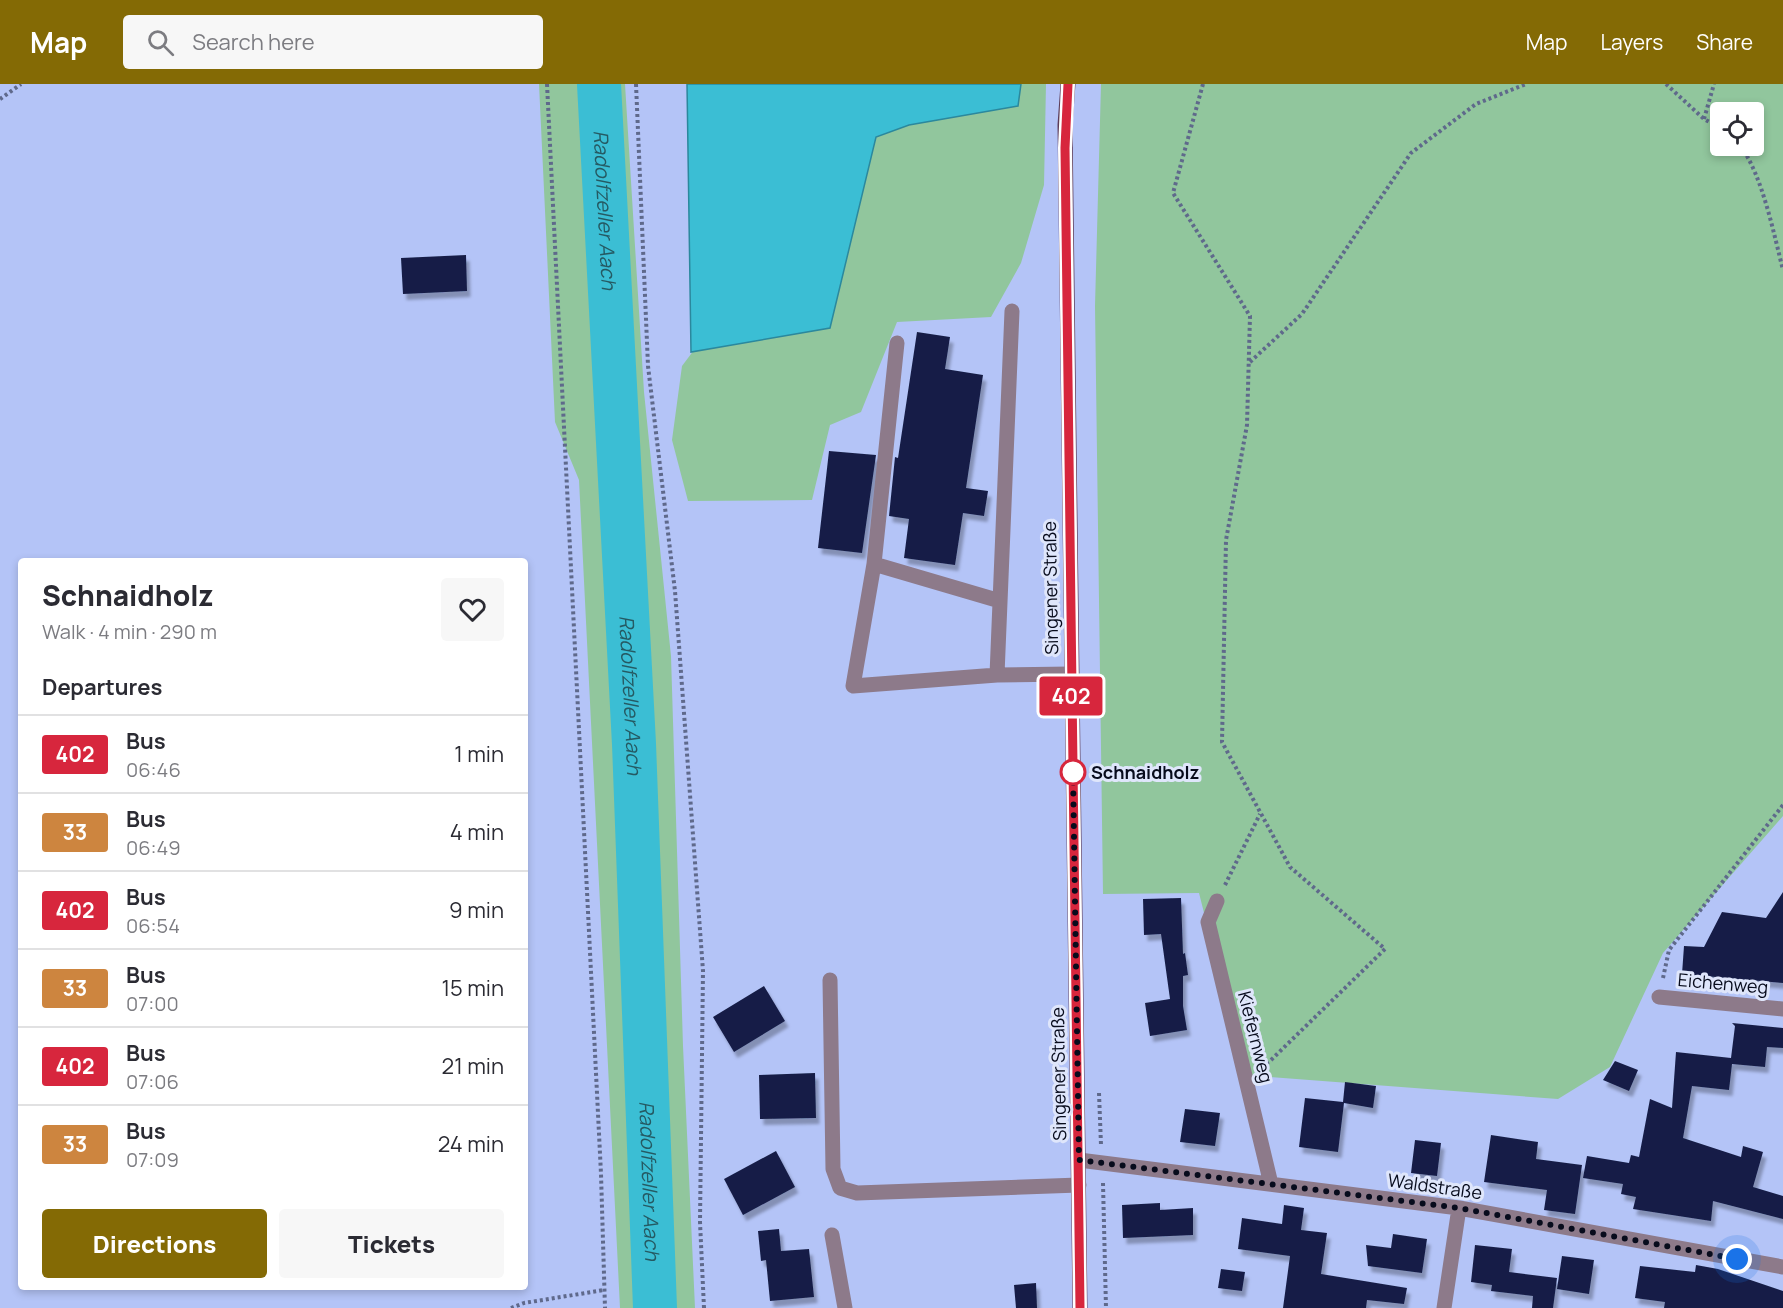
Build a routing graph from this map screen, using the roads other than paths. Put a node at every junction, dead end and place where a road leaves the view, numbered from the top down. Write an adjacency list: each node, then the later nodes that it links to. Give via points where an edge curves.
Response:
1 (1068, 84): 6 (main road, Singener Straße, via 1065,137)
2 (1012, 311): 5 (street)
3 (897, 343): 4 (street)
4 (874, 564): 5 (street); 7 (street, via 853,686)
5 (1000, 601): 7 (street)
6 (1071, 674): 7 (street); 12 (main road, Singener Straße)
7 (997, 675)
8 (1217, 901): 13 (street, Kiefernweg, via 1208,922)
9 (830, 980): 14 (street, via 833,1169 840,1188 857,1193)
10 (1659, 997): 11 (street, Eichenweg)
11 (1783, 1009)
12 (1079, 1160): 13 (street, Waldstraße); 14 (main road, Singener Straße)
13 (1270, 1184): 15 (street, Waldstraße)
14 (1079, 1185): 19 (main road, Singener Straße)
15 (1459, 1208): 17 (street, Waldstraße); 20 (street)
16 (832, 1235): 18 (street)
17 (1783, 1267)
18 (845, 1308)
19 (1080, 1308)
20 (1444, 1308)

